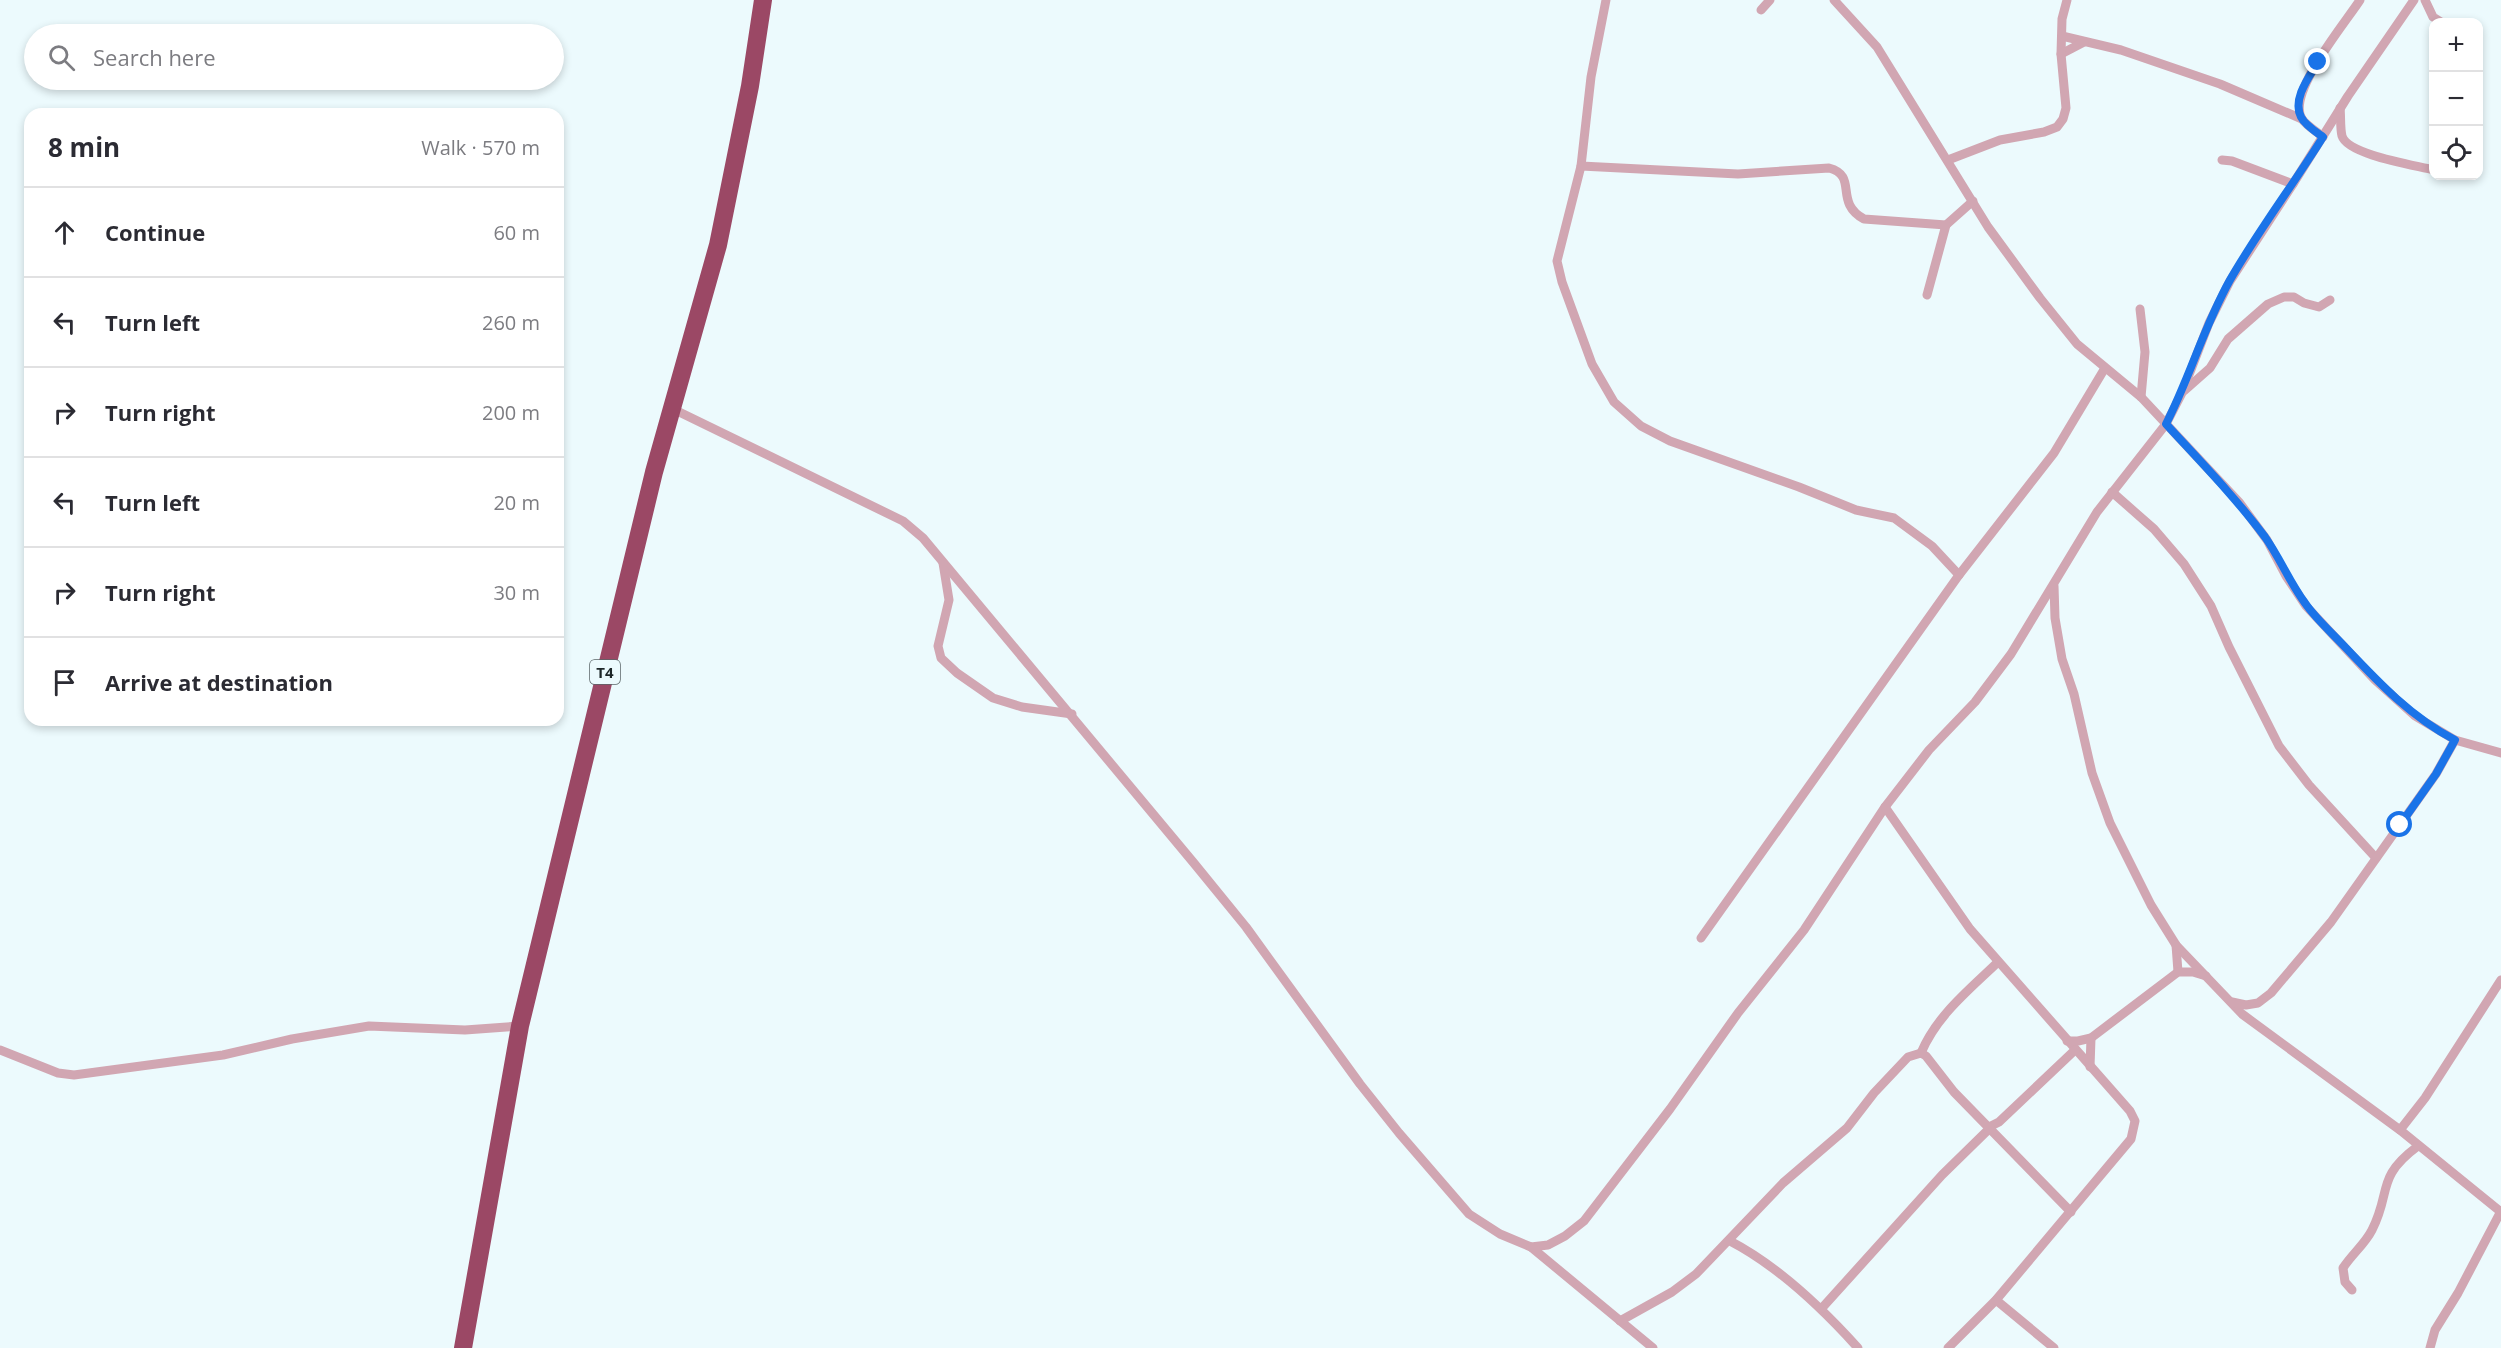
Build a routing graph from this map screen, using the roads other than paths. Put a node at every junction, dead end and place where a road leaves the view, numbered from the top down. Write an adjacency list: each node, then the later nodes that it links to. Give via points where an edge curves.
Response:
1 (763, 0): 30 (highway, T4, via 718,245)
2 (1606, 0): 19 (street, via 1591,77)
3 (1770, 0): 9 (street)
4 (1834, 0): 17 (street, via 1876,47)
5 (2067, 0): 11 (street)
6 (2360, 0): 15 (street, via 2306,83 2299,107)
7 (2414, 0): 14 (street)
8 (2425, 0): 10 (street)
9 (1761, 10)
10 (2435, 18)
11 (2062, 36): 12 (street); 13 (street)
12 (2084, 42): 13 (street); 15 (street, via 2121,50 2220,84)
13 (2061, 54): 17 (street, via 2066,108 2064,119 2056,127 2000,140)
14 (2340, 108): 16 (street); 20 (street, via 2342,136 2346,141 2378,157)
15 (2302, 119): 16 (street)
16 (2323, 137): 21 (street)
17 (1948, 160): 22 (street)
18 (2222, 160): 21 (street)
19 (1581, 166): 23 (street, via 1738,174 1829,168 1842,174 1848,205 1864,219); 34 (street, via 1557,261 1592,364 1614,402 1641,426 1670,441 1856,510 1894,518 1932,546)
20 (2429, 169)
21 (2294, 184): 28 (street, via 2230,280)
22 (1973, 201): 23 (street); 27 (street, via 2058,321)
23 (1946, 225): 24 (street)
24 (1927, 295)
25 (2330, 300): 28 (street, via 2319,308 2294,297 2268,304 2228,339 2210,368)
26 (2140, 309): 29 (street, via 2145,352)
27 (2105, 368): 29 (street); 34 (street, via 2054,453)
28 (2182, 393): 31 (street)
29 (2141, 397): 31 (street)
30 (673, 410): 33 (street, via 903,521); 48 (highway, T4, via 654,472)
31 (2166, 424): 32 (street); 37 (street, via 2239,502 2306,606 2375,680 2415,716)
32 (2112, 492): 35 (street); 40 (street, via 2154,529 2184,564 2211,606 2279,746)
33 (943, 560): 36 (street); 36 (street, via 949,600 939,639 941,658 993,699)
34 (1959, 575): 41 (street)
35 (2054, 586): 39 (street, via 1993,680 1929,750); 42 (street, via 2062,658 2092,773 2110,823)
36 (1072, 714): 61 (street, via 1246,927 1360,1084 1453,1196 1479,1222)
37 (2455, 740): 38 (street); 40 (street, via 2436,774)
38 (2501, 753)
39 (1885, 807): 43 (street, via 1951,904); 61 (street, via 1804,930 1584,1221 1548,1245)
40 (2376, 858): 47 (street, via 2331,922 2271,993 2258,1003)
41 (1701, 938)
42 (2176, 945): 44 (street); 45 (street)
43 (1998, 962): 50 (street); 53 (street, via 1932,1028)
44 (2178, 972): 45 (street); 49 (street)
45 (2208, 977): 47 (street)
46 (2501, 980): 56 (street)
47 (2232, 1002): 56 (street, via 2254,1024)
48 (520, 1026): 51 (street, via 465,1030 369,1026 292,1038 223,1055 74,1075 58,1073); 66 (highway, T4)
49 (2091, 1038): 50 (street); 54 (street)
50 (2067, 1041): 52 (street)
51 (0, 1050)
52 (2075, 1050): 54 (street); 55 (street, via 2007,1115)
53 (1921, 1053): 55 (street); 60 (street, via 1908,1057 1847,1128 1751,1214)
54 (2090, 1067): 59 (street, via 2130,1111 2134,1130 2131,1139)
55 (1989, 1127): 59 (street); 64 (street)
56 (2400, 1130): 57 (street)
57 (2418, 1146): 58 (street); 62 (street, via 2391,1170 2373,1228 2343,1268 2345,1282)
58 (2501, 1211): 71 (street, via 2435,1330)
59 (2071, 1212): 63 (street)
60 (1730, 1241): 64 (street); 65 (street, via 1672,1292)
61 (1531, 1246): 65 (street)
62 (2352, 1290)
63 (1996, 1299): 69 (street); 70 (street)
64 (1822, 1308): 68 (street)
65 (1620, 1322): 67 (street)
66 (463, 1348)
67 (1653, 1348)
68 (1858, 1348)
69 (1948, 1348)
70 (2054, 1348)
71 (2430, 1348)

